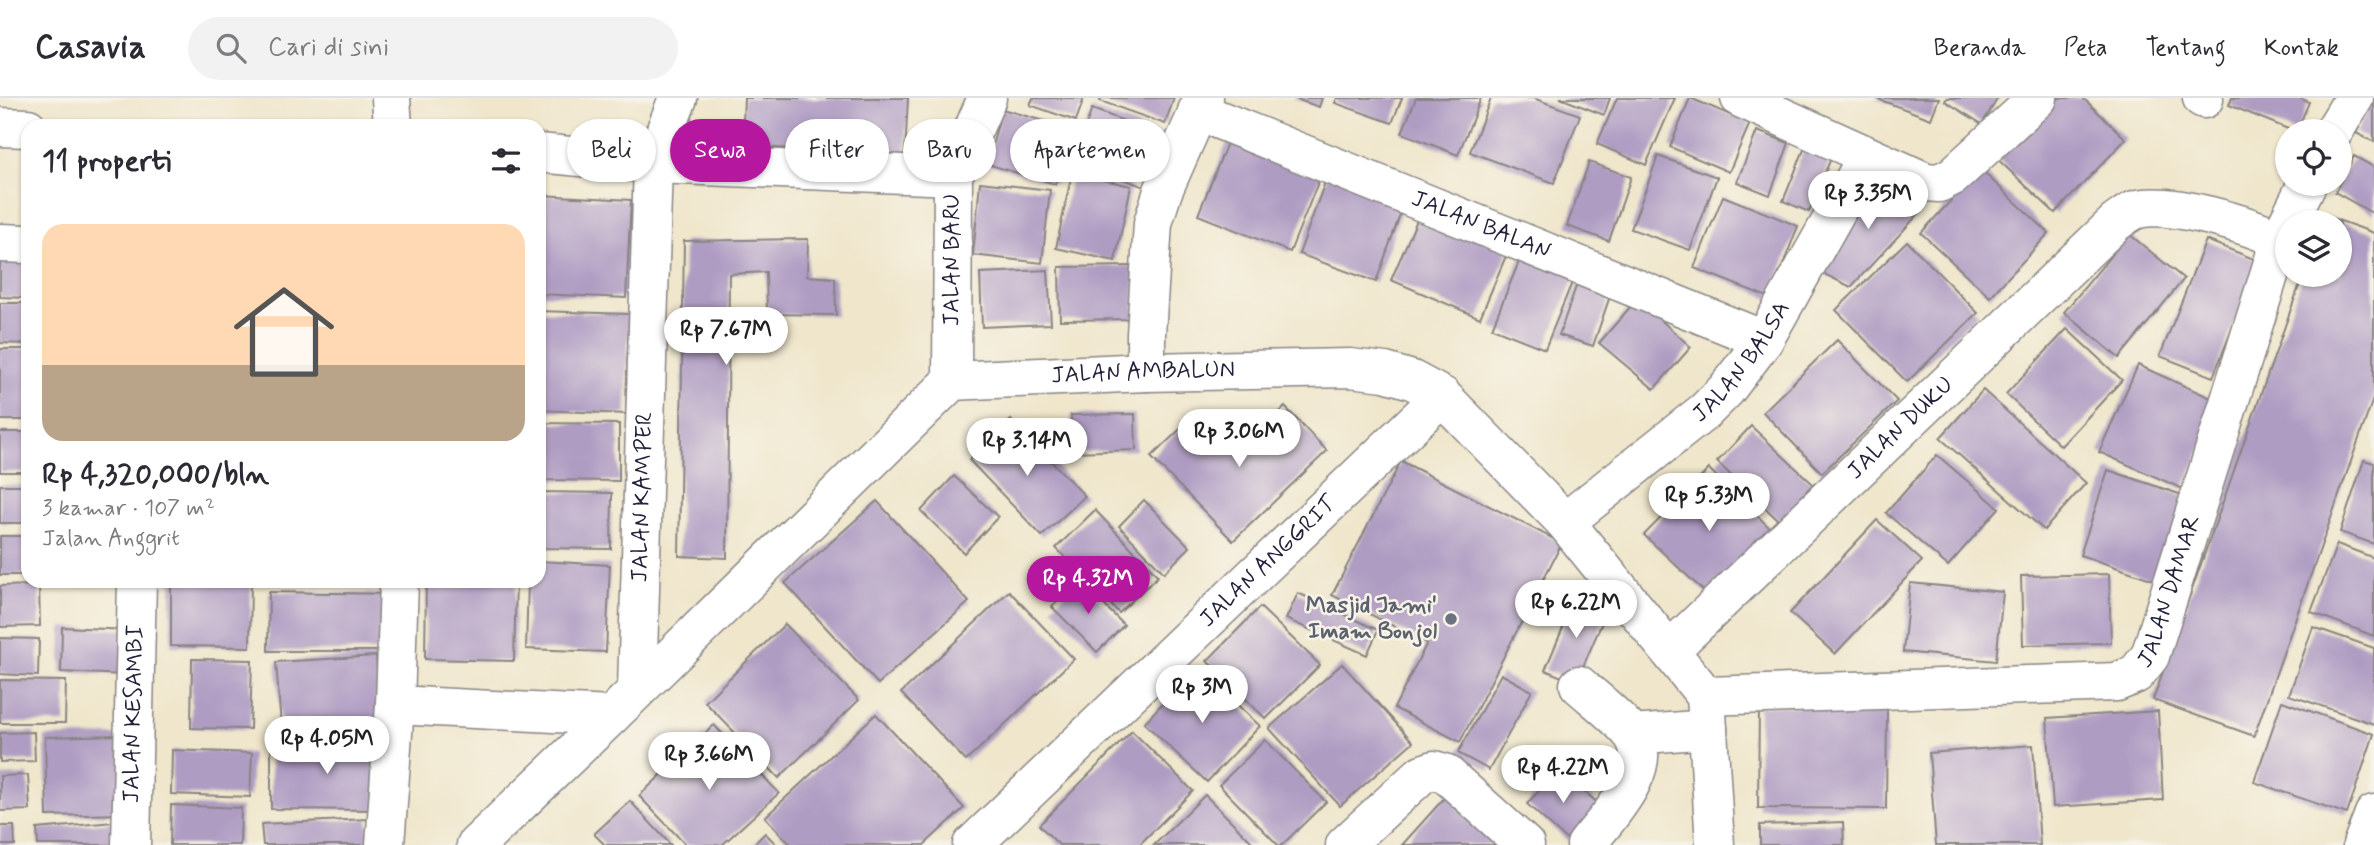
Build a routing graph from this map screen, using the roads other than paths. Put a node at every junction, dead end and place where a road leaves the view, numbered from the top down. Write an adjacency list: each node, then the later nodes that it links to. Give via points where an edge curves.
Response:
1 (391, 98): 8 (street)
2 (678, 98): 15 (street, JALAN KAMPER)
3 (987, 98): 9 (street)
4 (1740, 98): 16 (street)
5 (2038, 98): 16 (street, via 1940,183 1926,182)
6 (2354, 98): 10 (street)
7 (1200, 104): 25 (street, JALAN BALAN); 26 (street, JALAN BALAN, via 1153,223)
8 (392, 119)
9 (978, 119)
10 (2341, 119)
11 (0, 127): 12 (street)
12 (21, 128)
13 (546, 154): 14 (street, JALAN BARU)
14 (567, 156)
15 (656, 156)
16 (1867, 157): 25 (street, JALAN BALSA)
17 (656, 164): 18 (street, JALAN BARU)
18 (903, 174)
19 (652, 182): 34 (street, JALAN KAMPER)
20 (953, 182): 27 (street, JALAN BARU)
21 (2275, 228): 32 (street, JALAN DUKU, via 2161,206 2135,209 2115,223)
22 (0, 243): 23 (street)
23 (21, 243)
24 (2275, 261): 36 (street, JALAN DAMAR, via 2150,656 2136,674 2117,682)
25 (1764, 340): 29 (street, JALAN BALSA, via 1706,411)
26 (1146, 372): 27 (street, JALAN AMBALUN); 28 (street, JALAN AMBALUN, via 1350,368 1412,380)
27 (952, 381): 34 (street)
28 (1442, 396): 29 (street, JALAN AMBALUN); 43 (street, JALAN ANGGRIT)
29 (1565, 522): 32 (street, JALAN AMBALUN)
30 (137, 588): 40 (street, JALAN KESAMBI)
31 (399, 588): 35 (street)
32 (1670, 650): 36 (street, JALAN AMBALUN)
33 (1579, 685): 38 (street)
34 (637, 689): 37 (street)
35 (396, 705): 37 (street); 41 (street)
36 (1707, 713): 38 (street, JALAN DAMAR); 47 (street)
37 (611, 716): 42 (street)
38 (1633, 735): 46 (street, via 1640,757 1634,780)
39 (2374, 814): 48 (street)
40 (131, 845)
41 (385, 845)
42 (477, 845)
43 (972, 845)
44 (1345, 845): 45 (street, via 1422,774 1434,770 1445,773)
45 (1525, 845)
46 (1586, 845)
47 (1715, 845)
48 (2362, 845)

